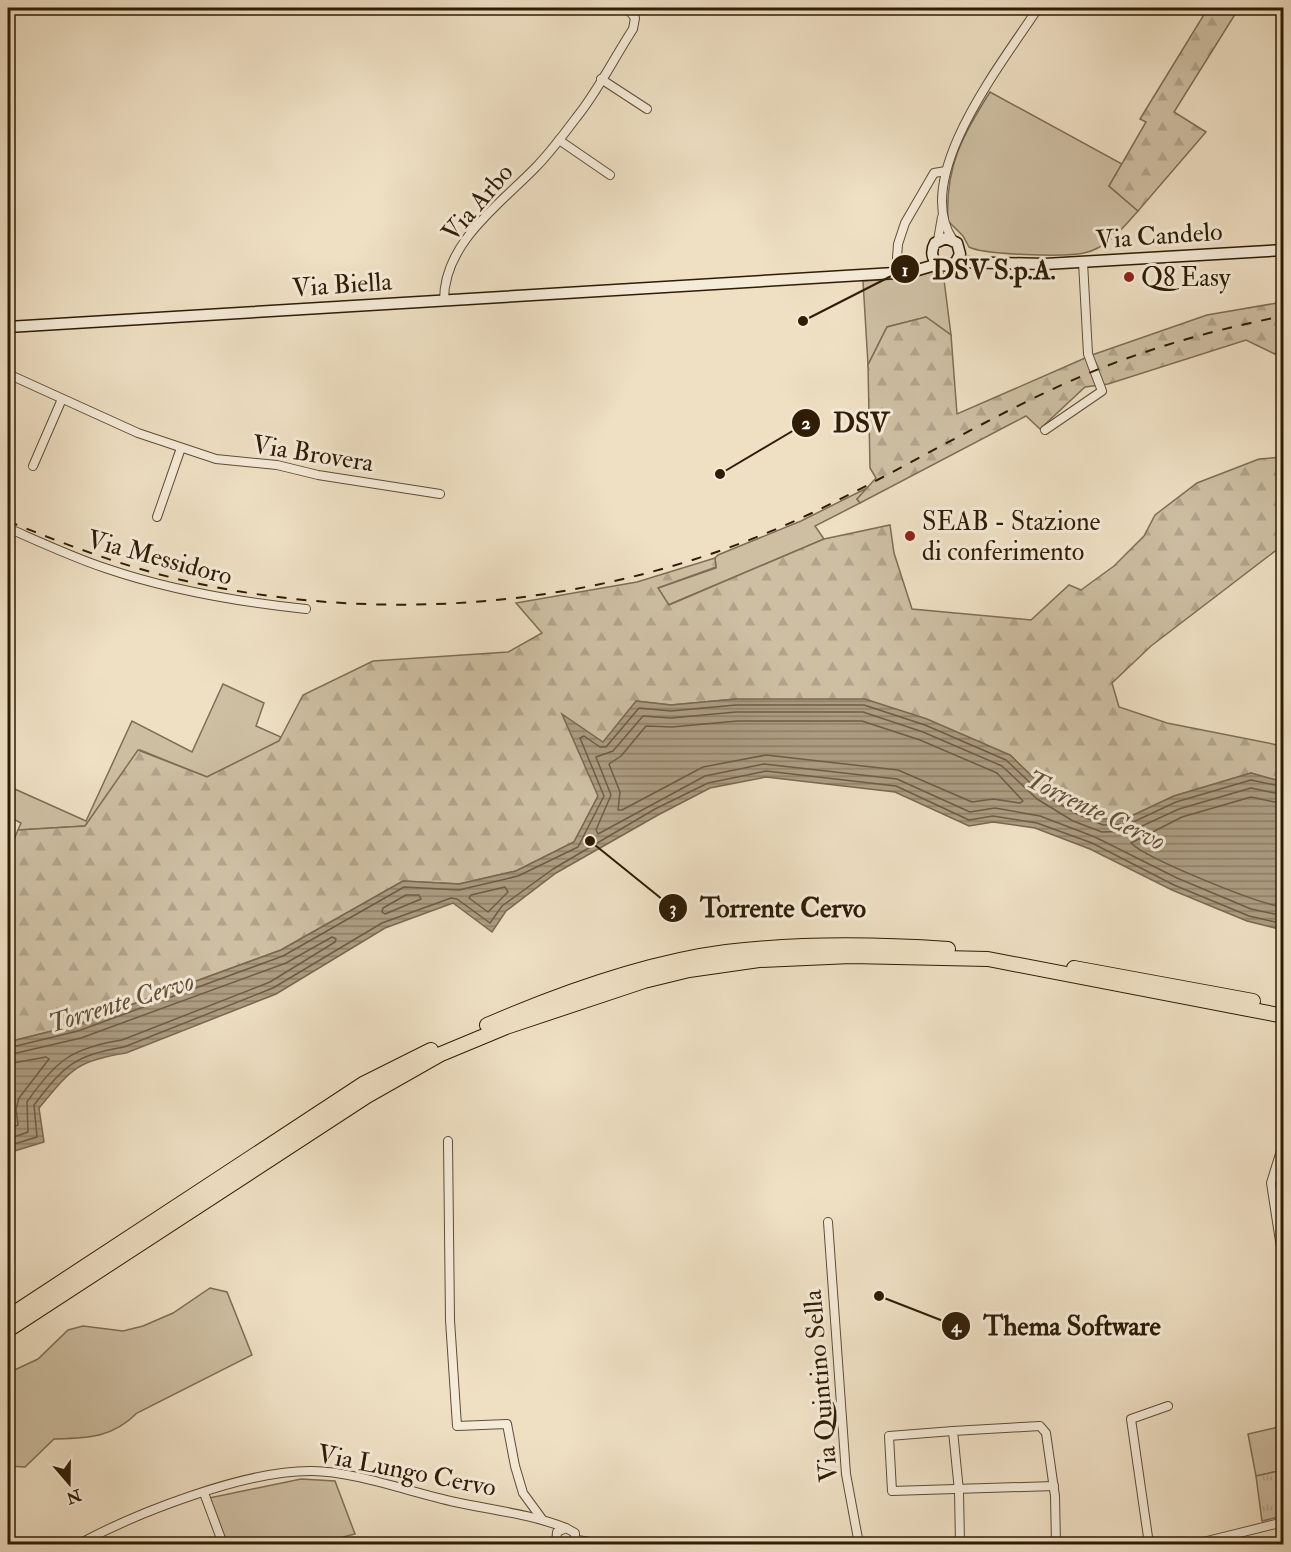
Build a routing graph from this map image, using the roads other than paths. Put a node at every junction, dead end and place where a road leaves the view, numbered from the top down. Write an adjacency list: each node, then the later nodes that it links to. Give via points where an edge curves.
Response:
1 (627, 8): 3 (street, Via Arbo, via 635,18 633,29)
2 (1038, 8): 6 (street, via 958,134)
3 (601, 79): 4 (street); 5 (street, Via Arbo)
4 (647, 109)
5 (559, 140): 7 (street); 17 (street, Via Arbo, via 458,251 445,282)
6 (946, 171): 8 (street); 16 (street, via 936,169 905,223 898,244)
7 (610, 175)
8 (942, 215): 9 (street); 10 (street)
9 (935, 245): 10 (street, via 946,238); 15 (street, via 933,258); 16 (street, via 920,263)
10 (957, 245): 12 (street); 13 (street, Via Candelo, via 979,258)
11 (1284, 250): 14 (street, Via Candelo)
12 (956, 262): 13 (street, Via Candelo); 15 (street, via 949,266)
13 (1001, 262): 14 (street, Via Candelo)
14 (1083, 262): 21 (street, via 1088,354 1102,391)
15 (938, 264): 16 (street)
16 (896, 272): 17 (street, Via Biella)
17 (444, 300): 18 (street, Via Biella)
18 (8, 327)
19 (8, 374): 20 (street, Via Brovera)
20 (62, 399): 22 (street, Via Brovera); 23 (street)
21 (1045, 430)
22 (181, 448): 24 (street, Via Brovera, via 230,462 277,465); 25 (street)
23 (33, 466)
24 (440, 494)
25 (157, 517)
26 (8, 528): 27 (street, Via Messidoro, via 105,568 140,578 265,605)
27 (306, 609)
28 (1284, 1007): 34 (highway, via 987,952 899,946 850,944 725,952 640,971 512,1014 363,1084)
29 (1284, 1016): 35 (highway, via 988,959 851,956 759,960 644,981 526,1020 441,1054 367,1096)
30 (448, 1141): 41 (street, via 450,1320 457,1426 507,1424 523,1493)
31 (1284, 1141): 33 (street, via 1271,1183)
32 (828, 1222): 52 (street, Via Quintino Sella, via 846,1474)
33 (1284, 1267)
34 (8, 1317)
35 (8, 1330)
36 (1168, 1406): 55 (street, via 1131,1419)
37 (953, 1431): 38 (street, via 1040,1426 1046,1433); 39 (street); 39 (street, via 889,1436 892,1491)
38 (1054, 1486): 39 (street); 54 (street)
39 (959, 1491): 53 (street)
40 (204, 1493): 41 (street, Via Lungo Cervo, via 244,1481 313,1471); 47 (street, Via Lungo Cervo, via 116,1524); 48 (street)
41 (542, 1519): 43 (street, Via Lungo Cervo)
42 (1284, 1522): 56 (street)
43 (553, 1523): 44 (street, Via Lungo Cervo); 45 (street)
44 (566, 1528): 45 (street, via 557,1532); 46 (street, via 575,1533)
45 (556, 1541)
46 (576, 1542): 49 (street)
47 (79, 1545)
48 (223, 1545)
49 (603, 1545)
50 (825, 1545): 51 (street)
51 (851, 1545)
52 (859, 1545)
53 (960, 1545)
54 (1056, 1545)
55 (1149, 1545)
56 (1195, 1545)

